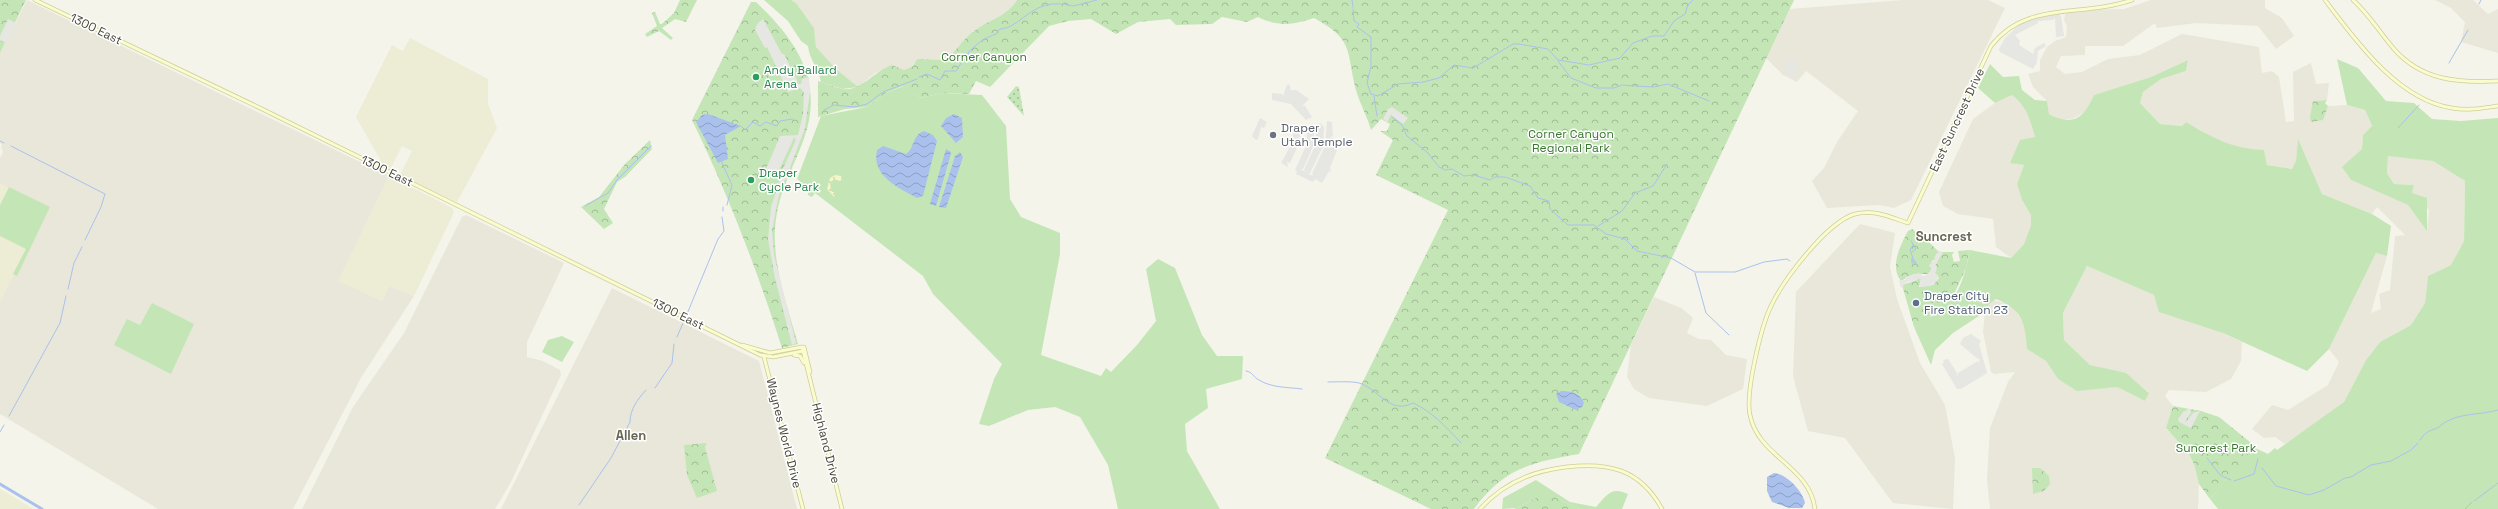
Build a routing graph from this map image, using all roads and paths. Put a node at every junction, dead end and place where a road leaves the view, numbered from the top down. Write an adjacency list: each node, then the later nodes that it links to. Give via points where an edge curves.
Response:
1 (35, 0): 9 (main road, 1300 East)
2 (2132, 0): 5 (main road, via 2110,4)
3 (2325, 0): 8 (main road, via 2367,53 2419,97 2453,108)
4 (2353, 0): 7 (main road, via 2398,53 2421,70 2453,81)
5 (2076, 5)
6 (2007, 25): 19 (main road, East Suncrest Drive, via 1992,46 1908,223 1888,215 1866,213 1836,223 1819,240 1781,289 1764,324 1749,398 1752,424 1764,446 1807,485)
7 (2498, 81)
8 (2498, 106)
9 (738, 344): 11 (main road, 1300 East); 13 (main road, 1300 East)
10 (803, 348): 11 (main road, 1300 East); 12 (main road); 14 (main road, Highland Drive)
11 (767, 352): 13 (main road)
12 (786, 355): 13 (main road); 14 (main road, via 800,356)
13 (764, 357): 15 (main road, Waynes World Drive)
14 (809, 378): 16 (main road, Highland Drive)
15 (803, 509)
16 (842, 509)
17 (1480, 509): 18 (main road, via 1499,490 1524,476 1554,469 1592,465 1614,468 1636,478 1650,490)
18 (1662, 509)
19 (1815, 509)

